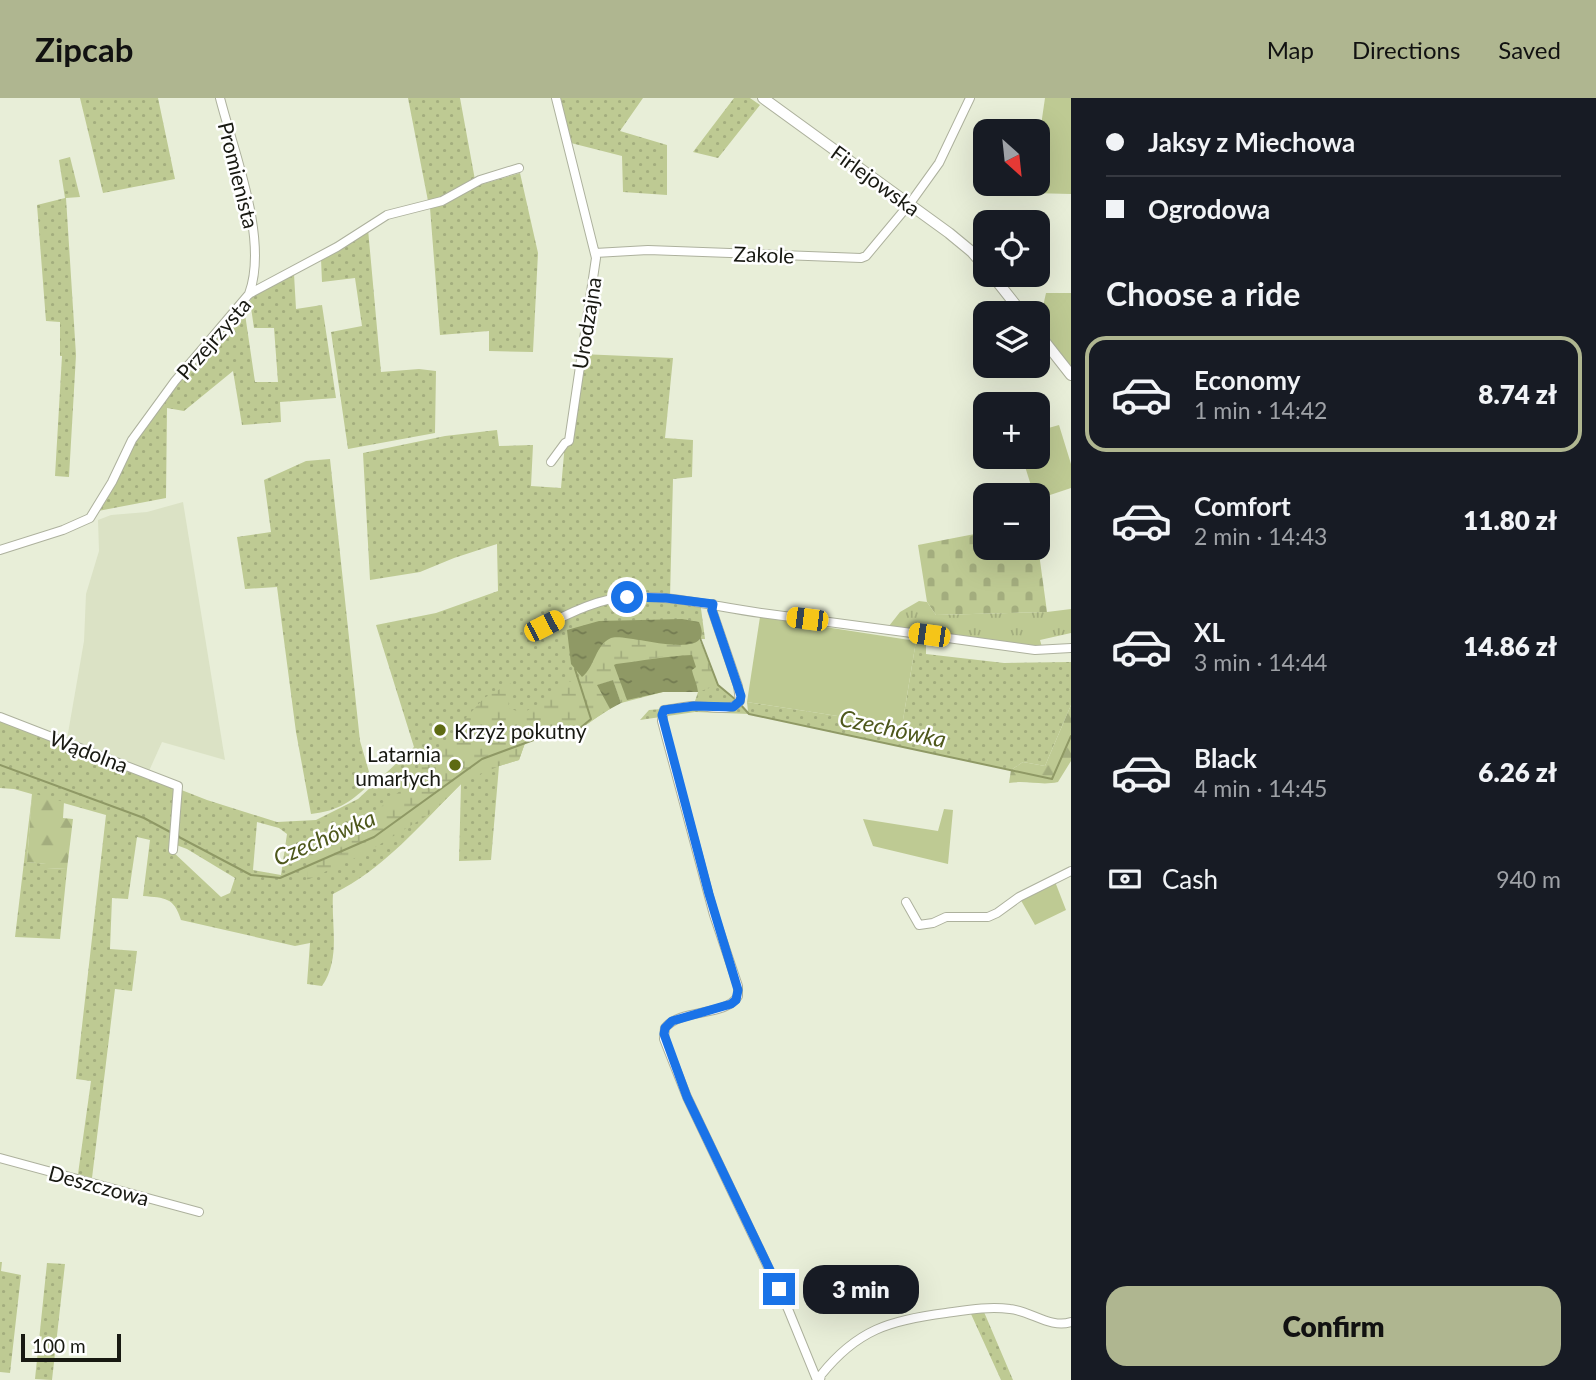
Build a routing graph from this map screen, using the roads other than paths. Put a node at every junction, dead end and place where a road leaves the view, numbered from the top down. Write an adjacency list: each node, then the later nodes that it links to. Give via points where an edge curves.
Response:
1 (220, 98): 10 (street, Promienista, via 254,230 256,276)
2 (556, 98): 7 (street, Urodzajna)
3 (763, 98): 6 (street, Firlejowska)
4 (970, 98): 6 (street, Zakole, via 939,163)
5 (519, 168): 10 (street, Przejrzysta, via 480,180 442,201 387,215)
6 (909, 204): 7 (street, Zakole, via 861,258 648,250); 8 (street, Firlejowska)
7 (595, 253): 14 (street, Urodzajna, via 569,441)
8 (973, 254)
9 (1001, 287): 11 (street)
10 (249, 294): 15 (street, Przejrzysta, via 132,440 90,518)
11 (1013, 301)
12 (1050, 348): 13 (street)
13 (1071, 375)
14 (551, 462)
15 (0, 550)
16 (713, 604): 17 (street, via 627,597 587,606); 18 (street, via 1035,650); 26 (street, via 740,701 733,707 664,710 662,721 738,996 731,1004 672,1021 664,1038)
17 (544, 626)
18 (1071, 648)
19 (0, 717): 20 (street, Wądolna, via 178,786)
20 (173, 850)
21 (1071, 871): 22 (street, via 988,917 946,917 919,925)
22 (906, 902)
23 (0, 1158): 24 (street, Deszczowa)
24 (199, 1212)
25 (1071, 1322): 26 (street, via 1062,1325 1009,1308 914,1317 882,1326 839,1352)
26 (819, 1380)

